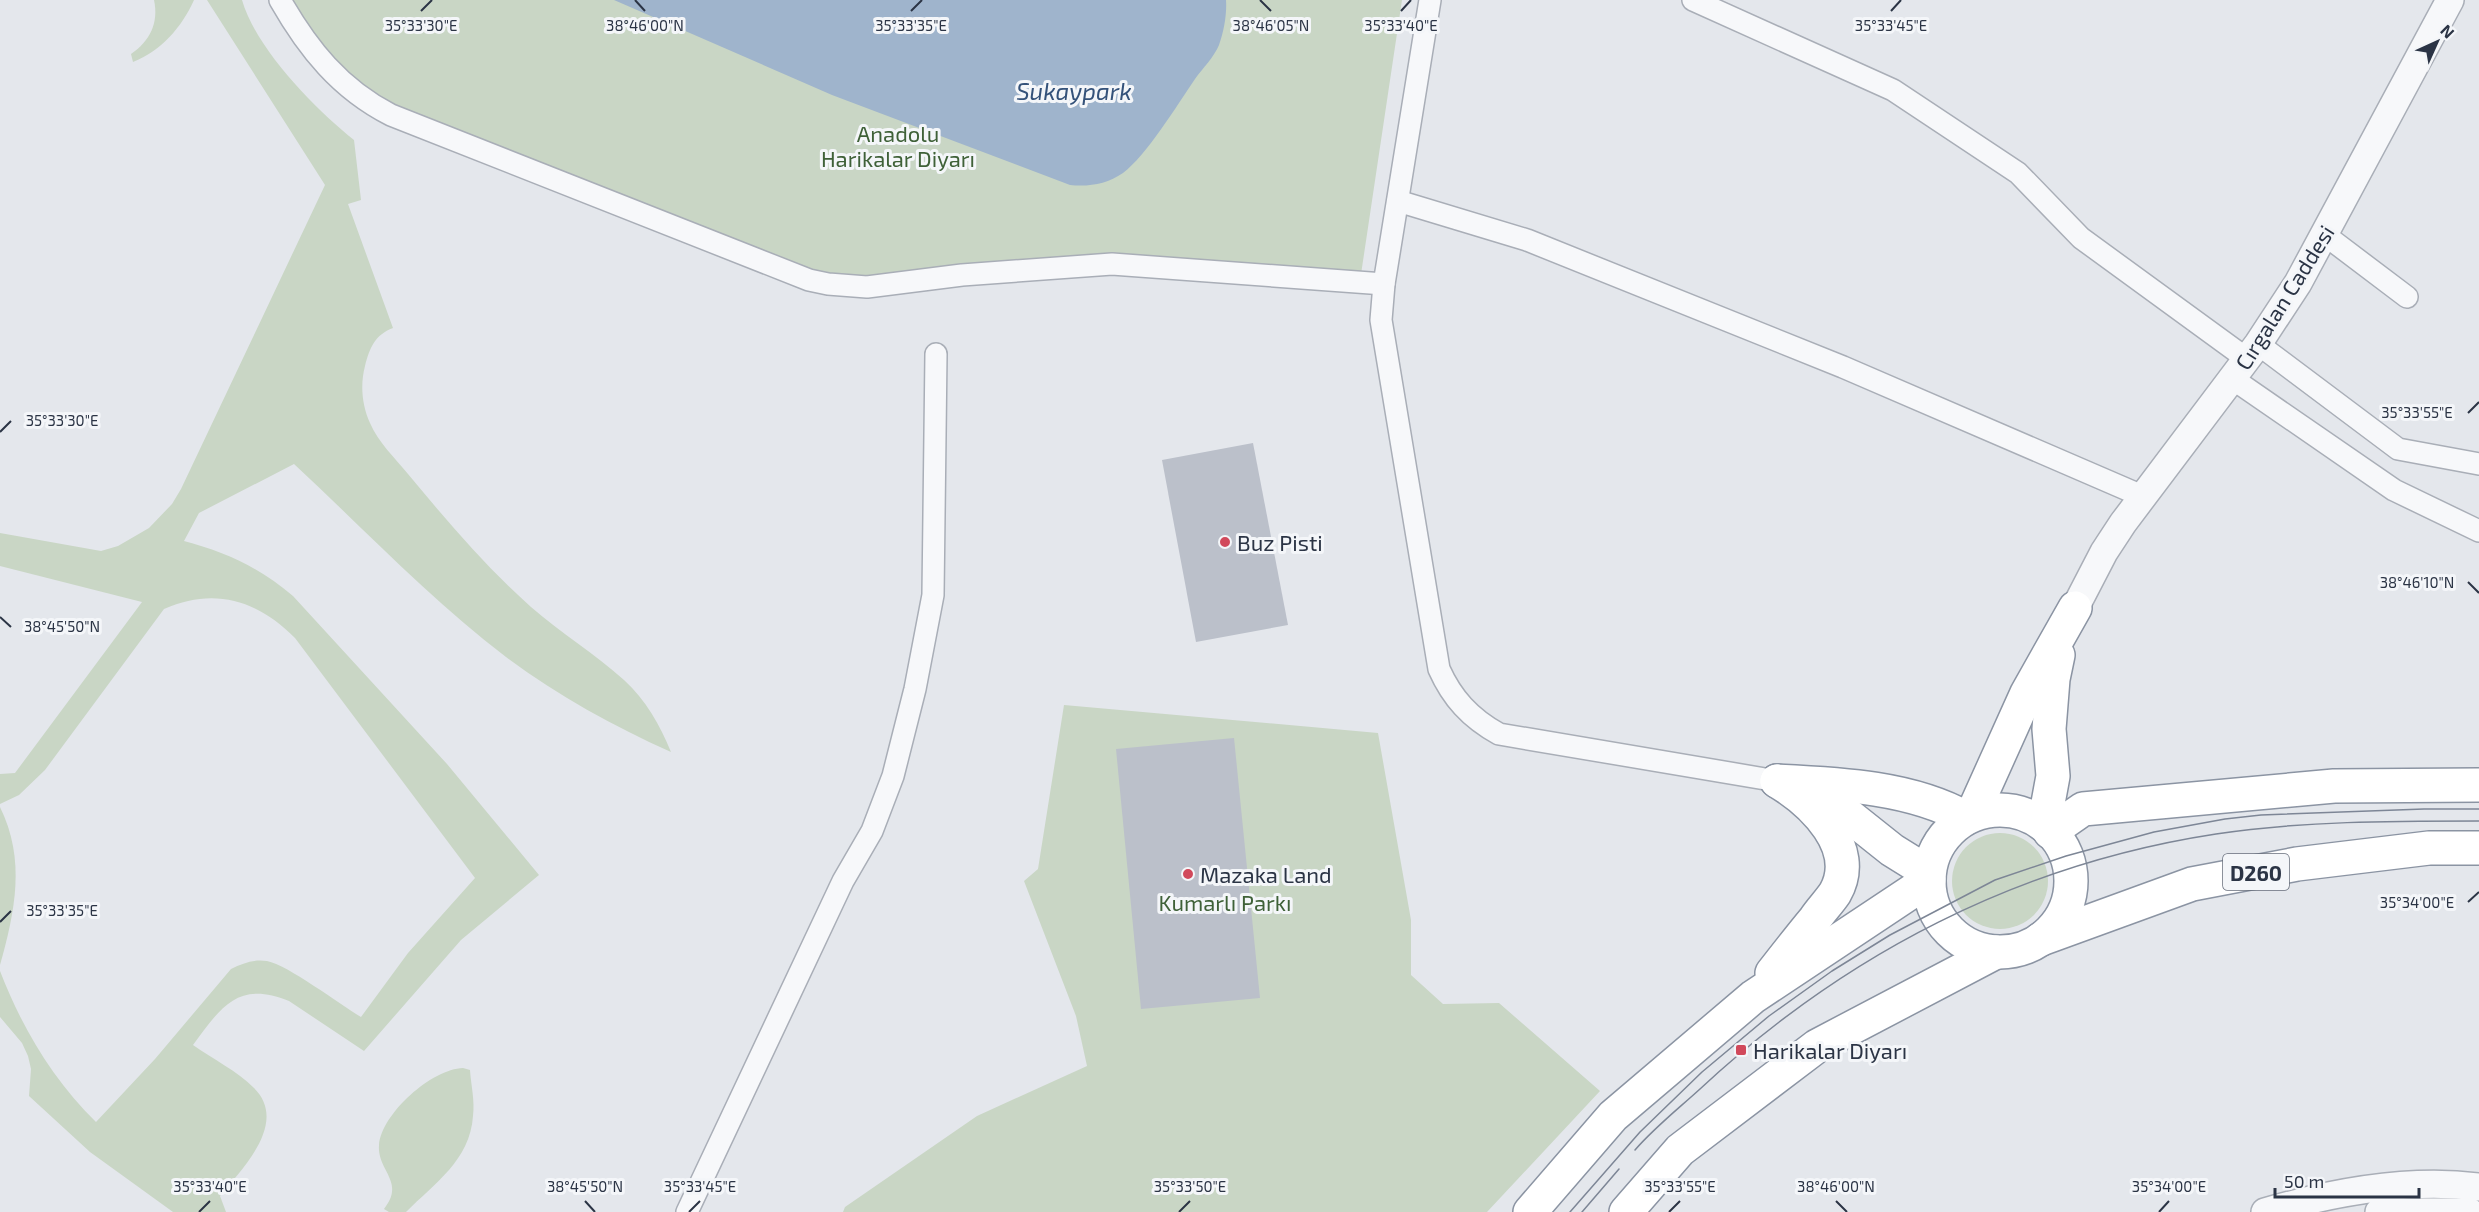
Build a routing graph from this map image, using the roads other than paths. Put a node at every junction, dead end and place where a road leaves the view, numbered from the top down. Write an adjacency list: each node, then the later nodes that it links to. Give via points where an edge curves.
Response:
1 (280, 0): 7 (street, via 321,62 353,93 372,105 809,280 867,287 962,275 1112,264)
2 (1430, 0): 5 (street)
3 (1693, 0): 10 (street, via 1893,90 2018,174 2081,238)
4 (2450, 0): 6 (street, Cırgalan Caddesi)
5 (1398, 201): 7 (street); 12 (street, via 1527,240 1843,367)
6 (2325, 235): 8 (street); 10 (street, Cırgalan Caddesi)
7 (1384, 284): 15 (street, via 1381,320 1435,655 1445,682 1461,706 1498,734)
8 (2407, 297)
9 (936, 354): 25 (street, via 933,595 893,776 872,831 843,881)
10 (2246, 361): 11 (street, via 2398,448); 12 (street, Cırgalan Caddesi); 13 (street, via 2394,489)
11 (2479, 464)
12 (2142, 496): 14 (street, Cırgalan Caddesi, via 2104,552)
13 (2479, 531)
14 (2075, 608): 17 (highway, via 2007,733); 18 (highway, via 2053,679 2049,729 2053,776)
15 (1777, 781): 17 (highway, via 1885,792 1944,806); 20 (highway, via 1838,807); 23 (highway, via 1808,803 1829,828 1840,852 1841,874 1835,893)
16 (2479, 785): 18 (highway, via 2334,786 2083,809)
17 (1969, 817): 18 (highway, via 2004,810 2025,814); 20 (highway, via 1937,846)
18 (2047, 829): 21 (highway, via 2066,856 2070,891 2061,918)
19 (2479, 848): 21 (highway, D260, via 2429,848 2297,864 2192,884)
20 (1929, 877): 22 (highway, via 1935,912 1949,931 1971,946); 23 (highway)
21 (2042, 939): 22 (highway, via 2012,951)
22 (1996, 952): 27 (highway, via 1817,1046 1680,1150)
23 (1753, 997): 26 (highway, via 1612,1116)
24 (2479, 1187): 28 (street, via 2385,1187)
25 (687, 1212)
26 (1530, 1212)
27 (1626, 1212)
28 (2265, 1212)
29 (2379, 1212): 30 (street)
30 (2470, 1212)

